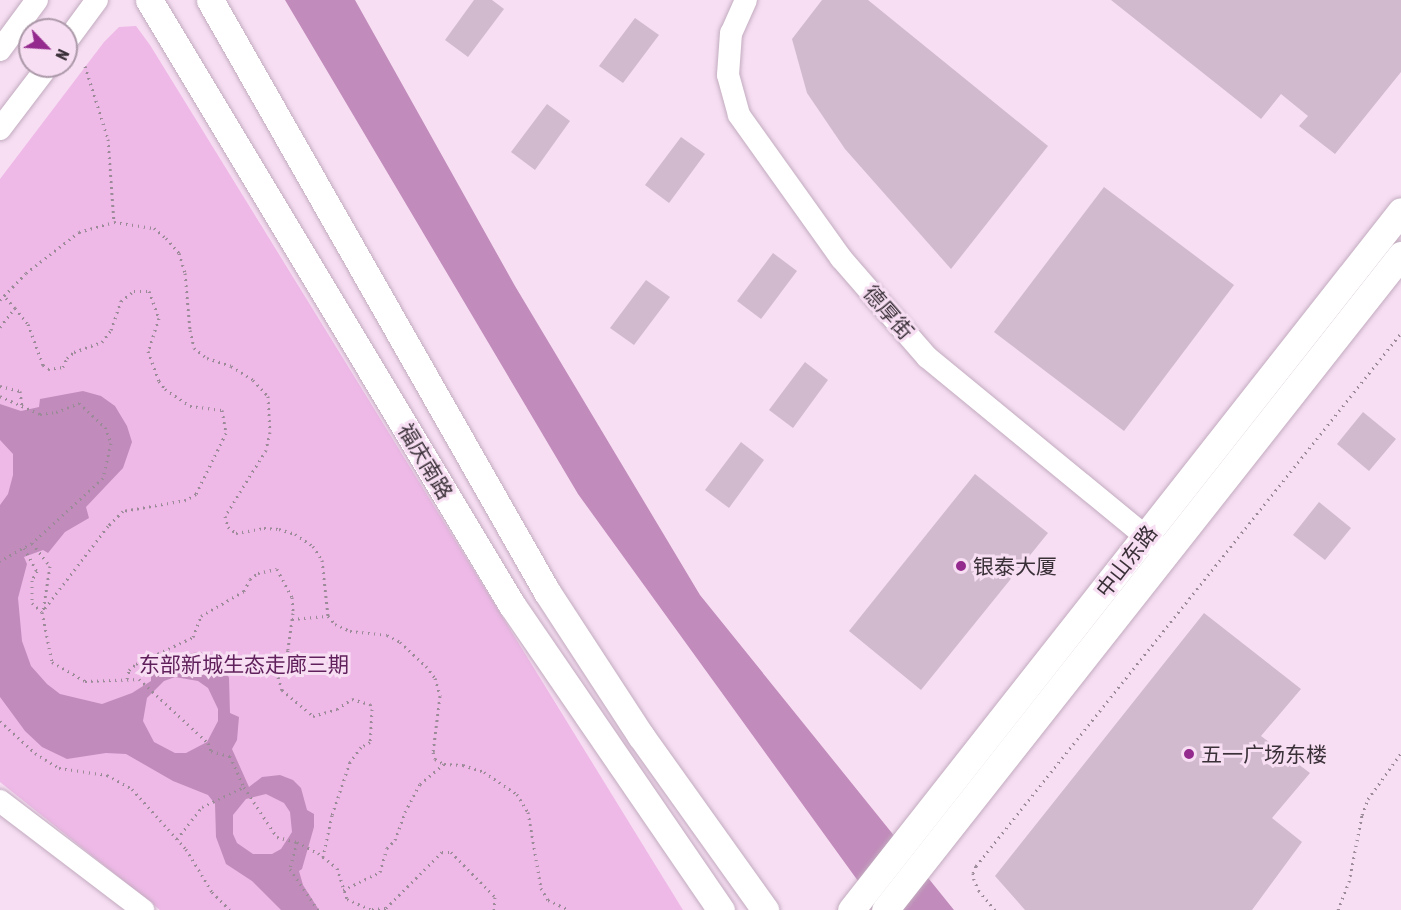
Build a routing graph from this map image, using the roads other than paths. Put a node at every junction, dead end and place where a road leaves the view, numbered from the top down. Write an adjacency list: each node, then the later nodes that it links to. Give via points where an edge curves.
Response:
1 (97, 0): 6 (street)
2 (149, 0): 17 (main road, 福庆南路, via 512,605)
3 (210, 0): 18 (main road, 福庆南路, via 547,592 641,736)
4 (746, 0): 12 (street, 德厚街, via 731,33 728,75 739,115 841,258 927,357)
5 (28, 3): 7 (street)
6 (78, 26)
7 (0, 50)
8 (39, 78): 9 (street)
9 (0, 129)
10 (1401, 211): 12 (main road, 中山东路)
11 (1401, 255): 13 (main road, 中山东路)
12 (1145, 537): 13 (street, 德厚街); 15 (main road, 中山东路)
13 (1166, 554): 19 (main road, 中山东路)
14 (0, 801): 16 (street)
15 (856, 904)
16 (143, 910)
17 (721, 910)
18 (765, 910)
19 (885, 910)

